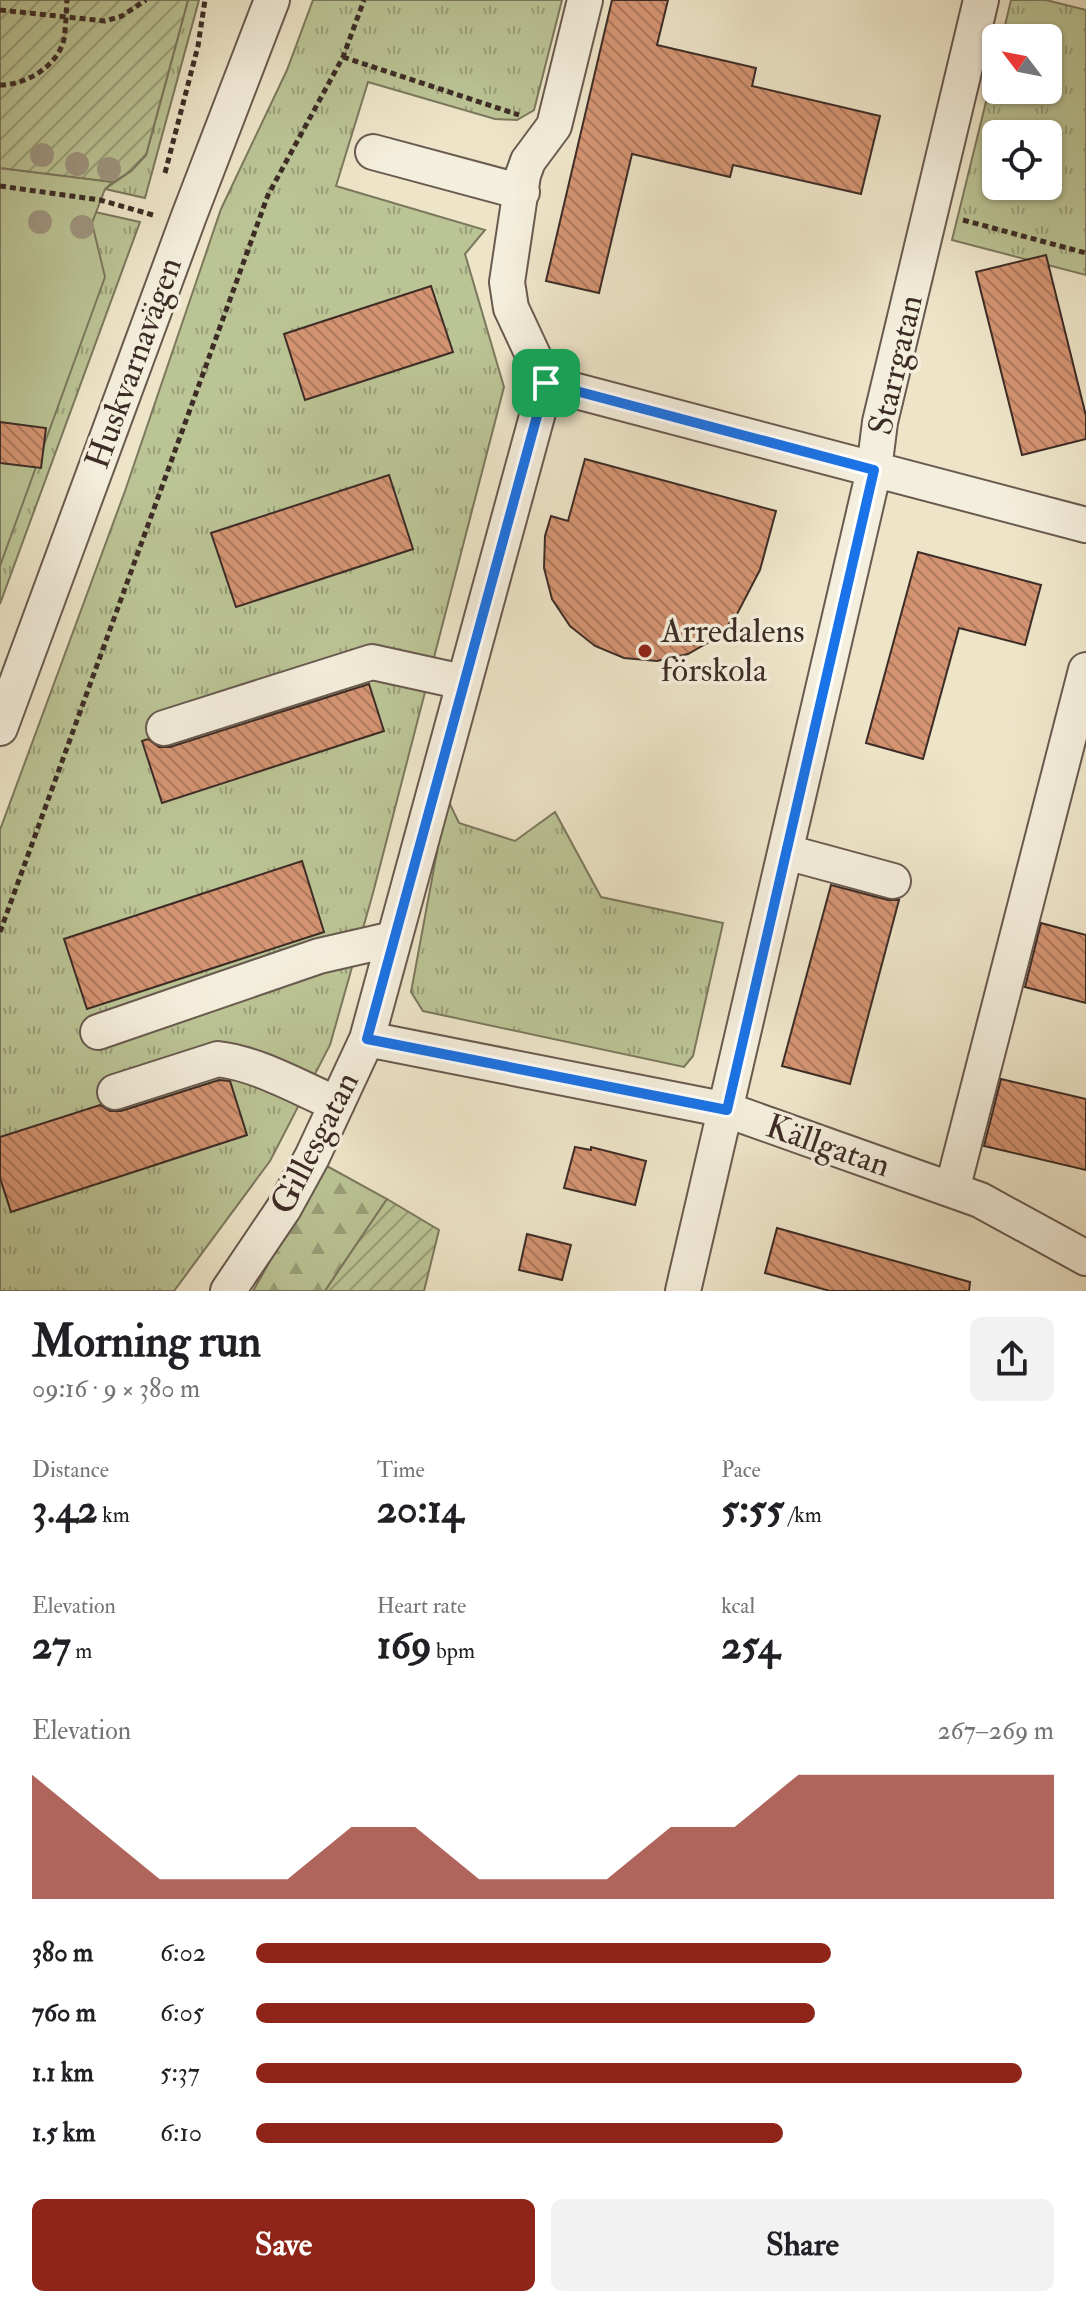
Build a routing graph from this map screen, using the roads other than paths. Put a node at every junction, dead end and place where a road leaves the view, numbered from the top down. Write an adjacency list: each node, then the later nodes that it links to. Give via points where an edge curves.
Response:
1 (272, 0): 11 (street, Huskvarnavägen)
2 (585, 0): 5 (street, via 554,126 528,161)
3 (981, 0): 7 (street, Starrgatan, via 880,422)
4 (373, 152): 5 (street)
5 (522, 192): 6 (street, via 507,282 511,308)
6 (546, 383): 7 (street); 10 (street, Gillesgatan)
7 (874, 470): 8 (street); 13 (street, Starrgatan)
8 (1086, 525)
9 (1086, 670): 21 (street)
10 (463, 682): 12 (street, via 372,662); 15 (street, Gillesgatan)
11 (0, 728)
12 (164, 728)
13 (786, 852): 14 (street); 20 (street, Starrgatan)
14 (893, 881)
15 (393, 939): 16 (street, via 319,956); 17 (street, Gillesgatan)
16 (98, 1032)
17 (367, 1039): 19 (street, Gillesgatan); 20 (street, Källgatan)
18 (115, 1092): 19 (street, via 218,1059 256,1069)
19 (337, 1104): 23 (street, Gillesgatan, via 284,1208)
20 (727, 1110): 21 (street, Källgatan); 24 (street, Starrgatan)
21 (952, 1190): 22 (street, Källgatan)
22 (1086, 1258)
23 (228, 1291)
24 (683, 1291)

